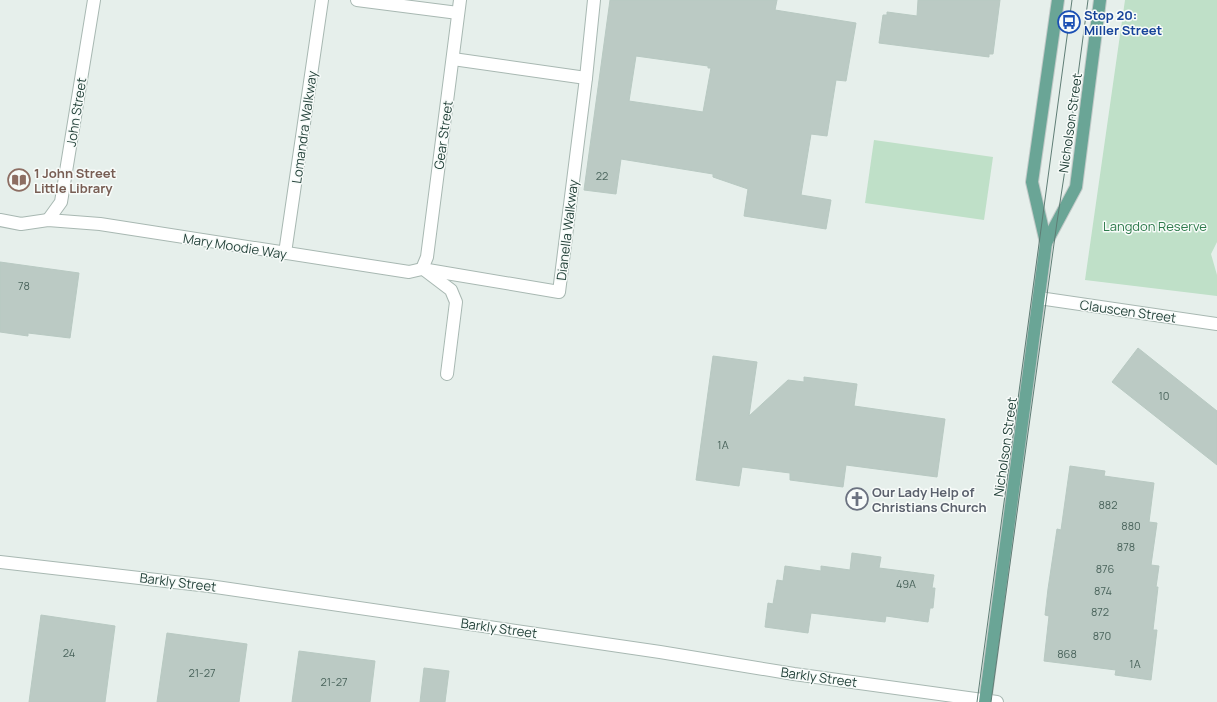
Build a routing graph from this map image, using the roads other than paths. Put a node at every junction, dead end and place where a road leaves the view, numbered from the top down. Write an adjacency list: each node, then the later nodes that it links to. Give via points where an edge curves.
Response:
1 (94, 0): 12 (street, John Street, via 61,202)
2 (322, 0): 14 (street, Lomandra Walkway)
3 (357, 0): 8 (street)
4 (460, 0): 8 (street, Gear Street)
5 (594, 0): 10 (street, Dianella Walkway)
6 (1058, 0): 13 (main road, Nicholson Street, via 1032,182)
7 (1100, 0): 13 (main road, Nicholson Street, via 1076,187)
8 (458, 13): 9 (street, Gear Street)
9 (453, 59): 10 (street); 15 (street, Gear Street, via 427,257)
10 (586, 78): 15 (street, Dianella Walkway, via 559,292)
11 (0, 220): 12 (street, Mary Moodie Way, via 21,224)
12 (48, 220): 14 (street, Mary Moodie Way, via 100,224)
13 (1046, 243): 16 (main road, Nicholson Street)
14 (285, 253): 15 (street, Mary Moodie Way, via 408,272)
15 (422, 269): 18 (street, via 451,290 456,302)
16 (1039, 298): 17 (street, Clauscen Street); 20 (main road, Nicholson Street)
17 (1217, 324)
18 (447, 374)
19 (0, 562): 20 (street, Barkly Street, via 217,587)
20 (989, 701)

